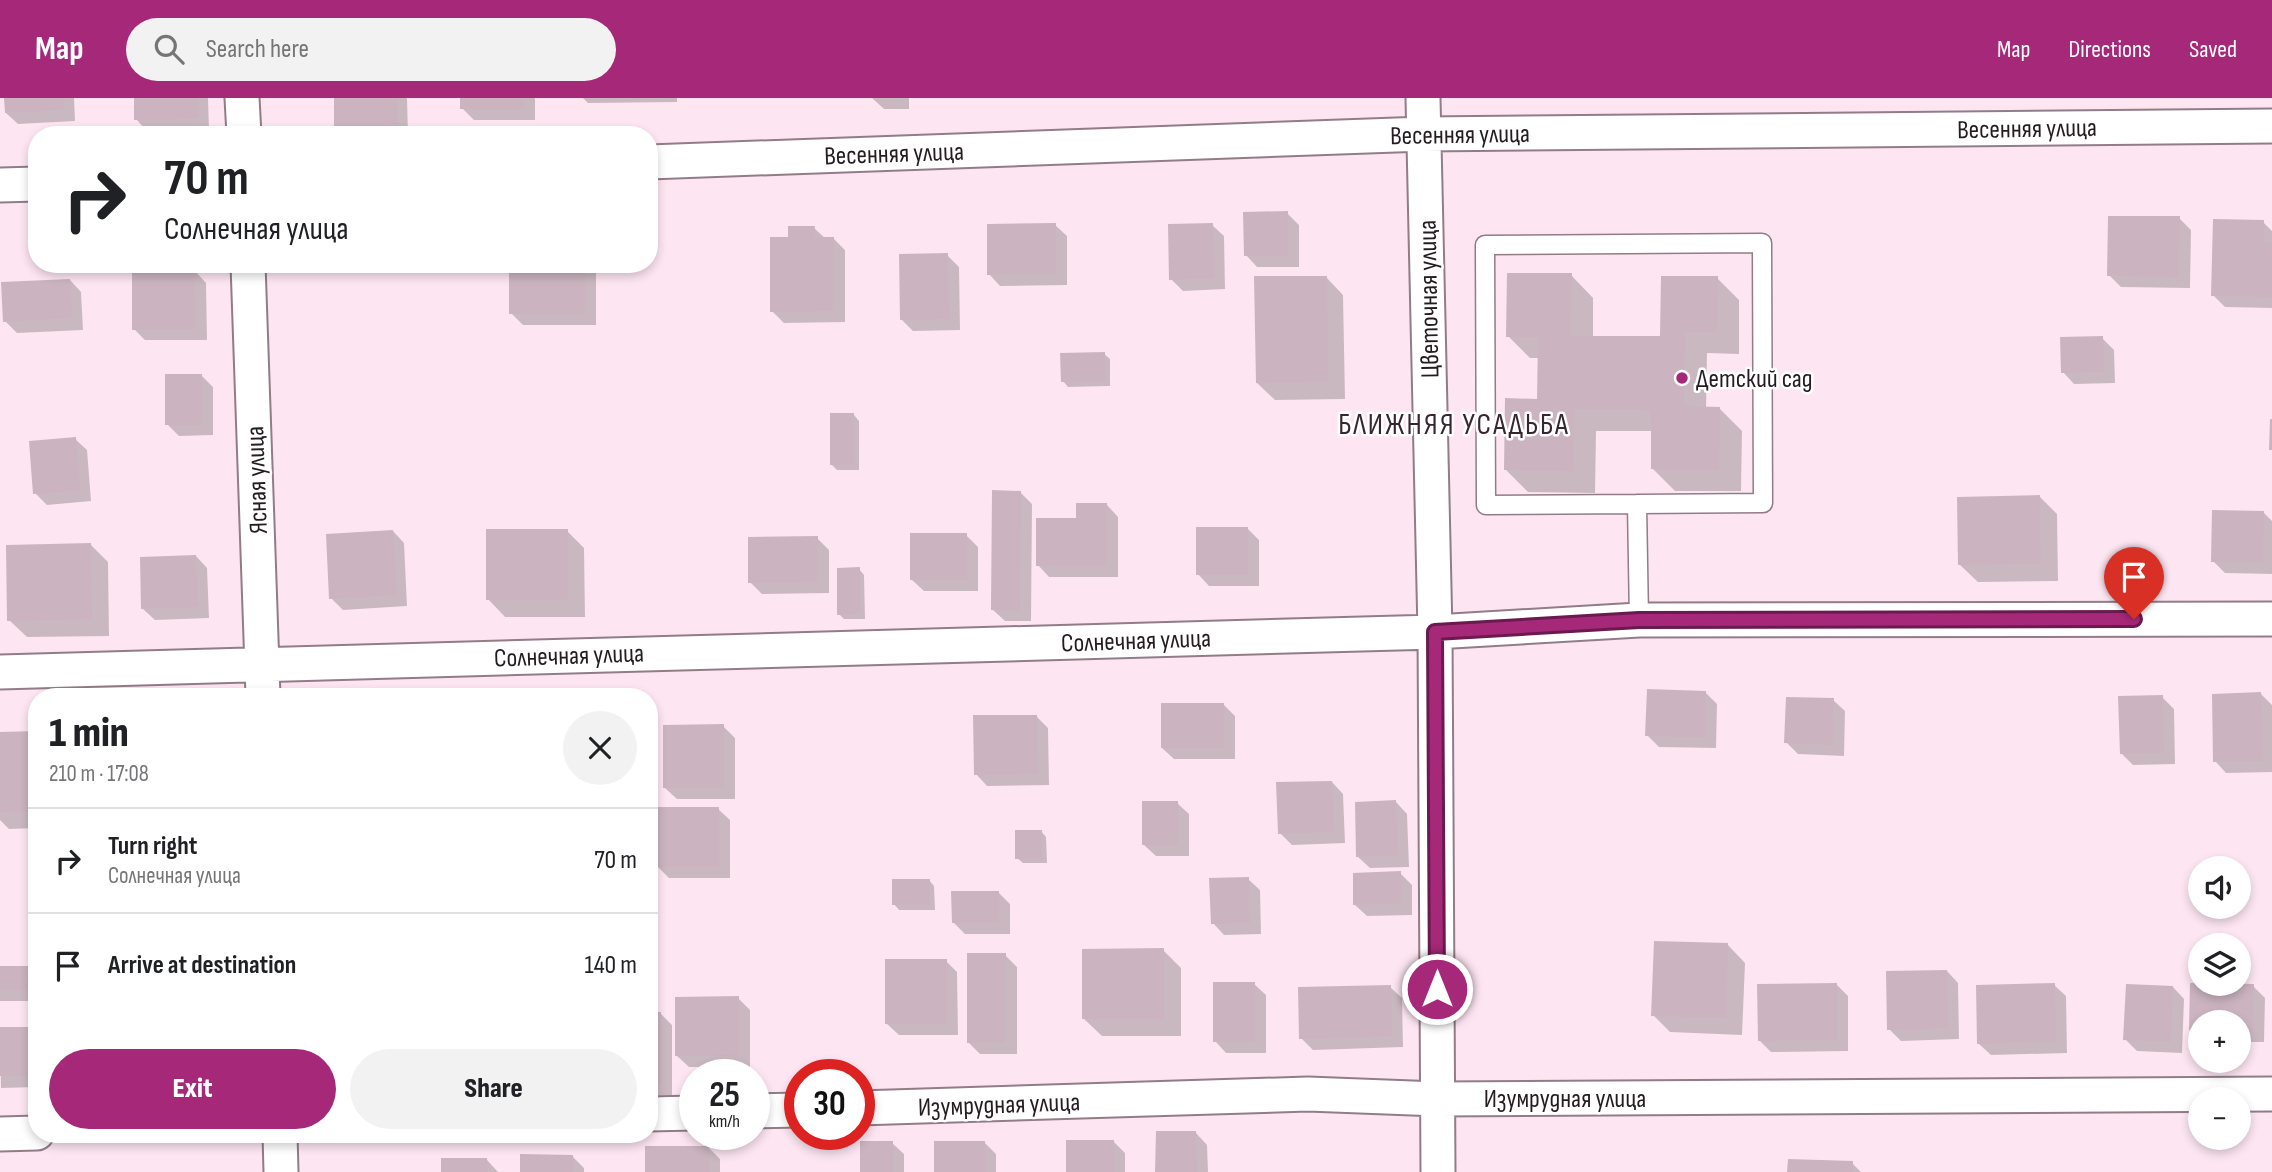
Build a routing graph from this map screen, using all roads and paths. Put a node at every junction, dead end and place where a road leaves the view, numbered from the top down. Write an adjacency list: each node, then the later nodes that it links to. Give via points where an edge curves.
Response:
1 (242, 98): 3 (street)
2 (1423, 98): 5 (street, Цветочная улица)
3 (244, 126)
4 (2272, 126): 5 (street, Весенняя улица)
5 (1424, 134): 6 (street, Весенняя улица); 13 (street, Цветочная улица)
6 (658, 162)
7 (28, 184): 8 (street)
8 (0, 185)
9 (248, 273): 14 (street, Ясная улица)
10 (1637, 504): 10 (lane, via 1763,503 1762,243 1485,245 1486,505); 12 (lane)
11 (2272, 619): 12 (street, Солнечная улица)
12 (1639, 620): 13 (street, Солнечная улица)
13 (1435, 632): 14 (street, Солнечная улица); 18 (street, Цветочная улица)
14 (262, 663): 15 (street, Солнечная улица); 16 (street, Ясная улица)
15 (0, 672)
16 (263, 688)
17 (2272, 1094): 18 (street, Изумрудная улица)
18 (1438, 1099): 19 (street, Изумрудная улица, via 1308,1094); 26 (street, Цветочная улица)
19 (875, 1108)
20 (679, 1113): 21 (street)
21 (658, 1114)
22 (28, 1133): 23 (street)
23 (0, 1134)
24 (280, 1143): 25 (street)
25 (281, 1172)
26 (1438, 1172)

